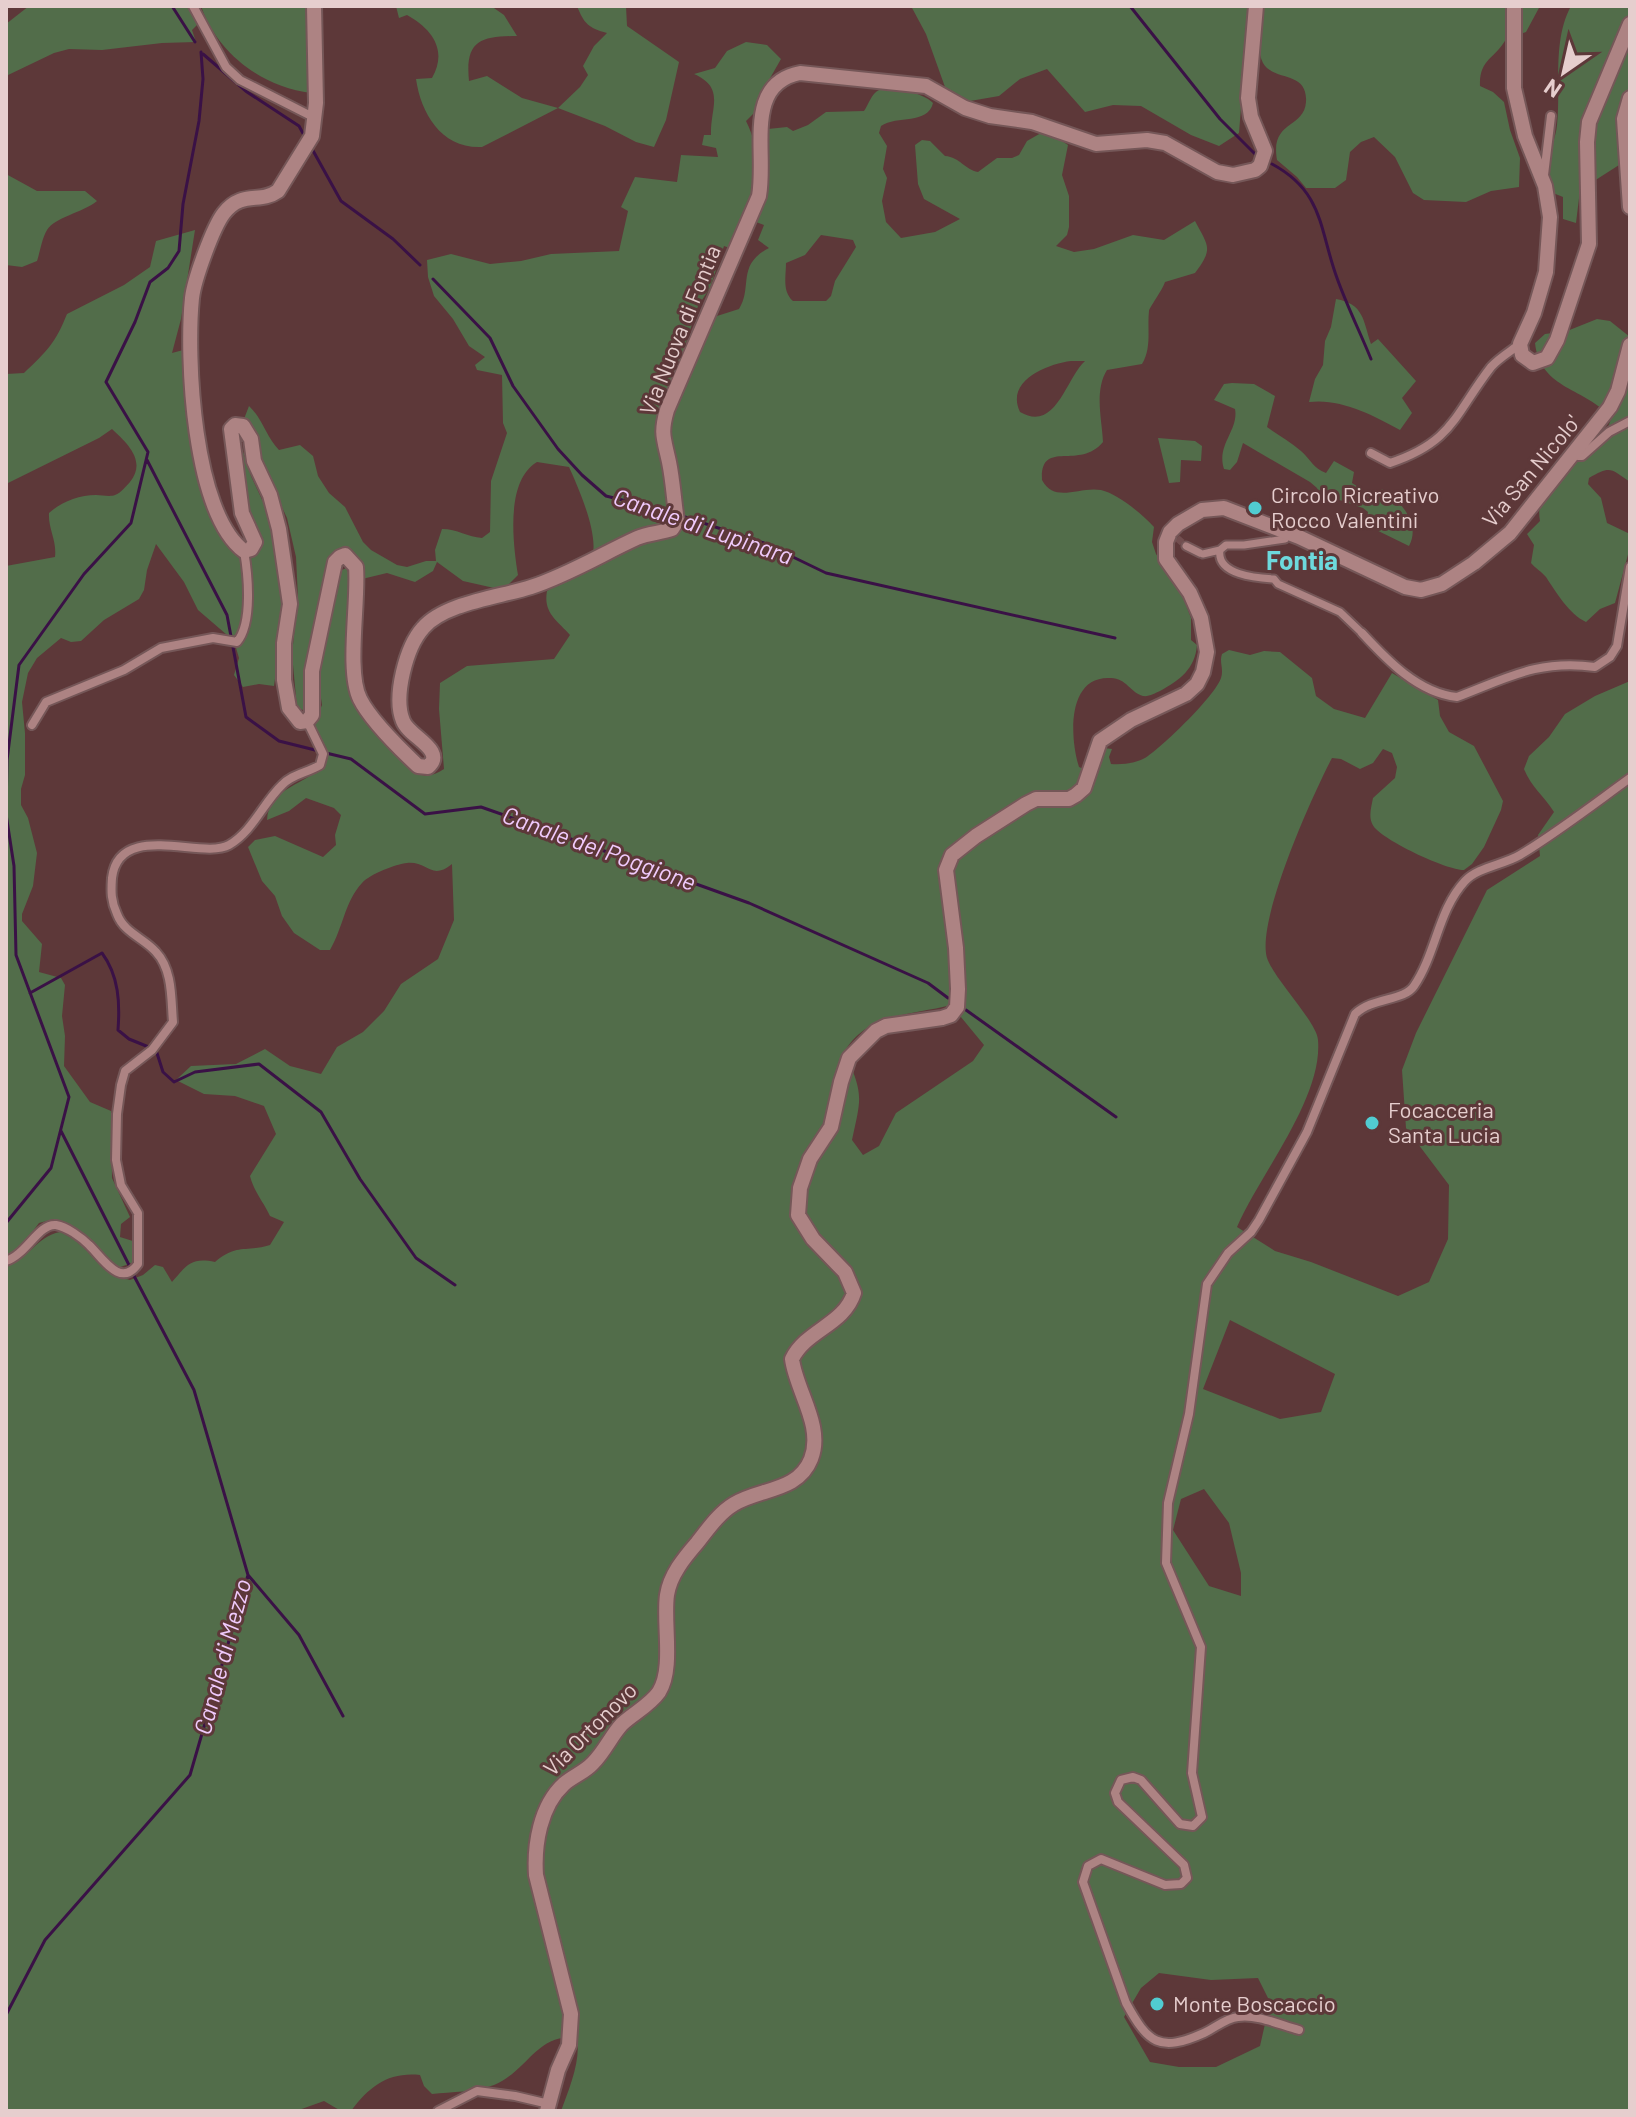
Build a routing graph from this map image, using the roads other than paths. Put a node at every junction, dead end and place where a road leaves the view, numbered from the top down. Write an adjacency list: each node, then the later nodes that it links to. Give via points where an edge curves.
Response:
1 (193, 6): 8 (street, via 226,67 240,80)
2 (314, 6): 8 (street)
3 (1256, 6): 23 (street, Via Nuova di Fontia, via 1248,98 1265,151 1255,170 1233,175 1207,168 1165,143 1096,144 1032,122 965,108 926,86 800,73 780,80 764,98 759,196 663,426 677,521 672,529 639,537 532,587 433,617 416,638 400,693 402,720 435,756 428,767 418,766 404,753 359,698 356,567 349,557 340,557 316,647 312,715)
4 (1514, 6): 9 (street, via 1514,88)
5 (1630, 24): 11 (street, via 1589,122 1589,244 1557,340 1540,363 1522,355)
6 (1630, 98): 10 (street, via 1624,119)
7 (1551, 116): 9 (street)
8 (315, 118): 20 (street, via 312,136 278,191 245,196 225,211 192,296 191,388 204,473 217,510)
9 (1543, 180): 11 (street, via 1550,217 1546,272)
10 (1630, 207)
11 (1520, 344): 15 (street, via 1493,364 1451,426 1432,444 1390,463)
12 (1630, 345): 14 (street, Via San Nicolo', via 1610,407)
13 (1630, 421): 14 (street, via 1582,456)
14 (1576, 451): 17 (street, Via San Nicolo', via 1503,539 1431,588 1405,587)
15 (1371, 453)
16 (1261, 522): 17 (street, Via Ortonovo); 19 (street, via 1259,527 1285,539); 28 (street, Via Ortonovo, via 1211,508 1184,520 1166,542 1166,559 1201,618 1207,652 1197,684 1100,741 1084,788 1076,795 1036,799 955,851 947,863 957,1007 942,1018 886,1026 849,1058 831,1127 810,1159 800,1188 798,1215 845,1272 854,1293 844,1313 805,1341 792,1359 812,1425 811,1458 792,1482 726,1510 679,1565 667,1596 659,1691 622,1725 587,1770 564,1784 540,1825 536,1875 571,2014 569,2045)
17 (1295, 538)
18 (1186, 546): 19 (street, via 1202,553)
19 (1220, 550): 22 (street, via 1222,563 1244,576 1274,579 1340,612)
20 (244, 551): 23 (street, via 255,542 236,485 229,432 235,425 247,430 251,439 279,529 290,604 284,680 292,715); 24 (street, via 247,603 240,640 213,638 161,648 124,670 46,702)
21 (1630, 567): 22 (street, via 1617,646 1595,667 1542,666 1457,697 1432,691)
22 (1362, 633)
23 (307, 721): 26 (street, via 323,754 320,765 284,782 237,839 218,849 152,845 117,861 111,896 118,918 163,961 173,1022 152,1050 125,1071 117,1114 116,1160 121,1185 138,1213 138,1264 126,1273 110,1269 89,1245 58,1225 49,1225 21,1254)
24 (32, 725)
25 (1630, 778): 27 (street, via 1516,858 1466,879 1416,984 1355,1014 1307,1132 1259,1220 1207,1284 1197,1364 1168,1503 1166,1563 1201,1647 1192,1773 1202,1817 1193,1826 1180,1824 1141,1780 1121,1780 1115,1793 1118,1802 1184,1865 1187,1878 1165,1885 1101,1859 1088,1866 1083,1882 1126,2003 1154,2042 1202,2034 1233,2017 1249,2016)
26 (6, 1261)
27 (1299, 2030)
28 (548, 2108): 29 (street, via 477,2091)
29 (438, 2111)

